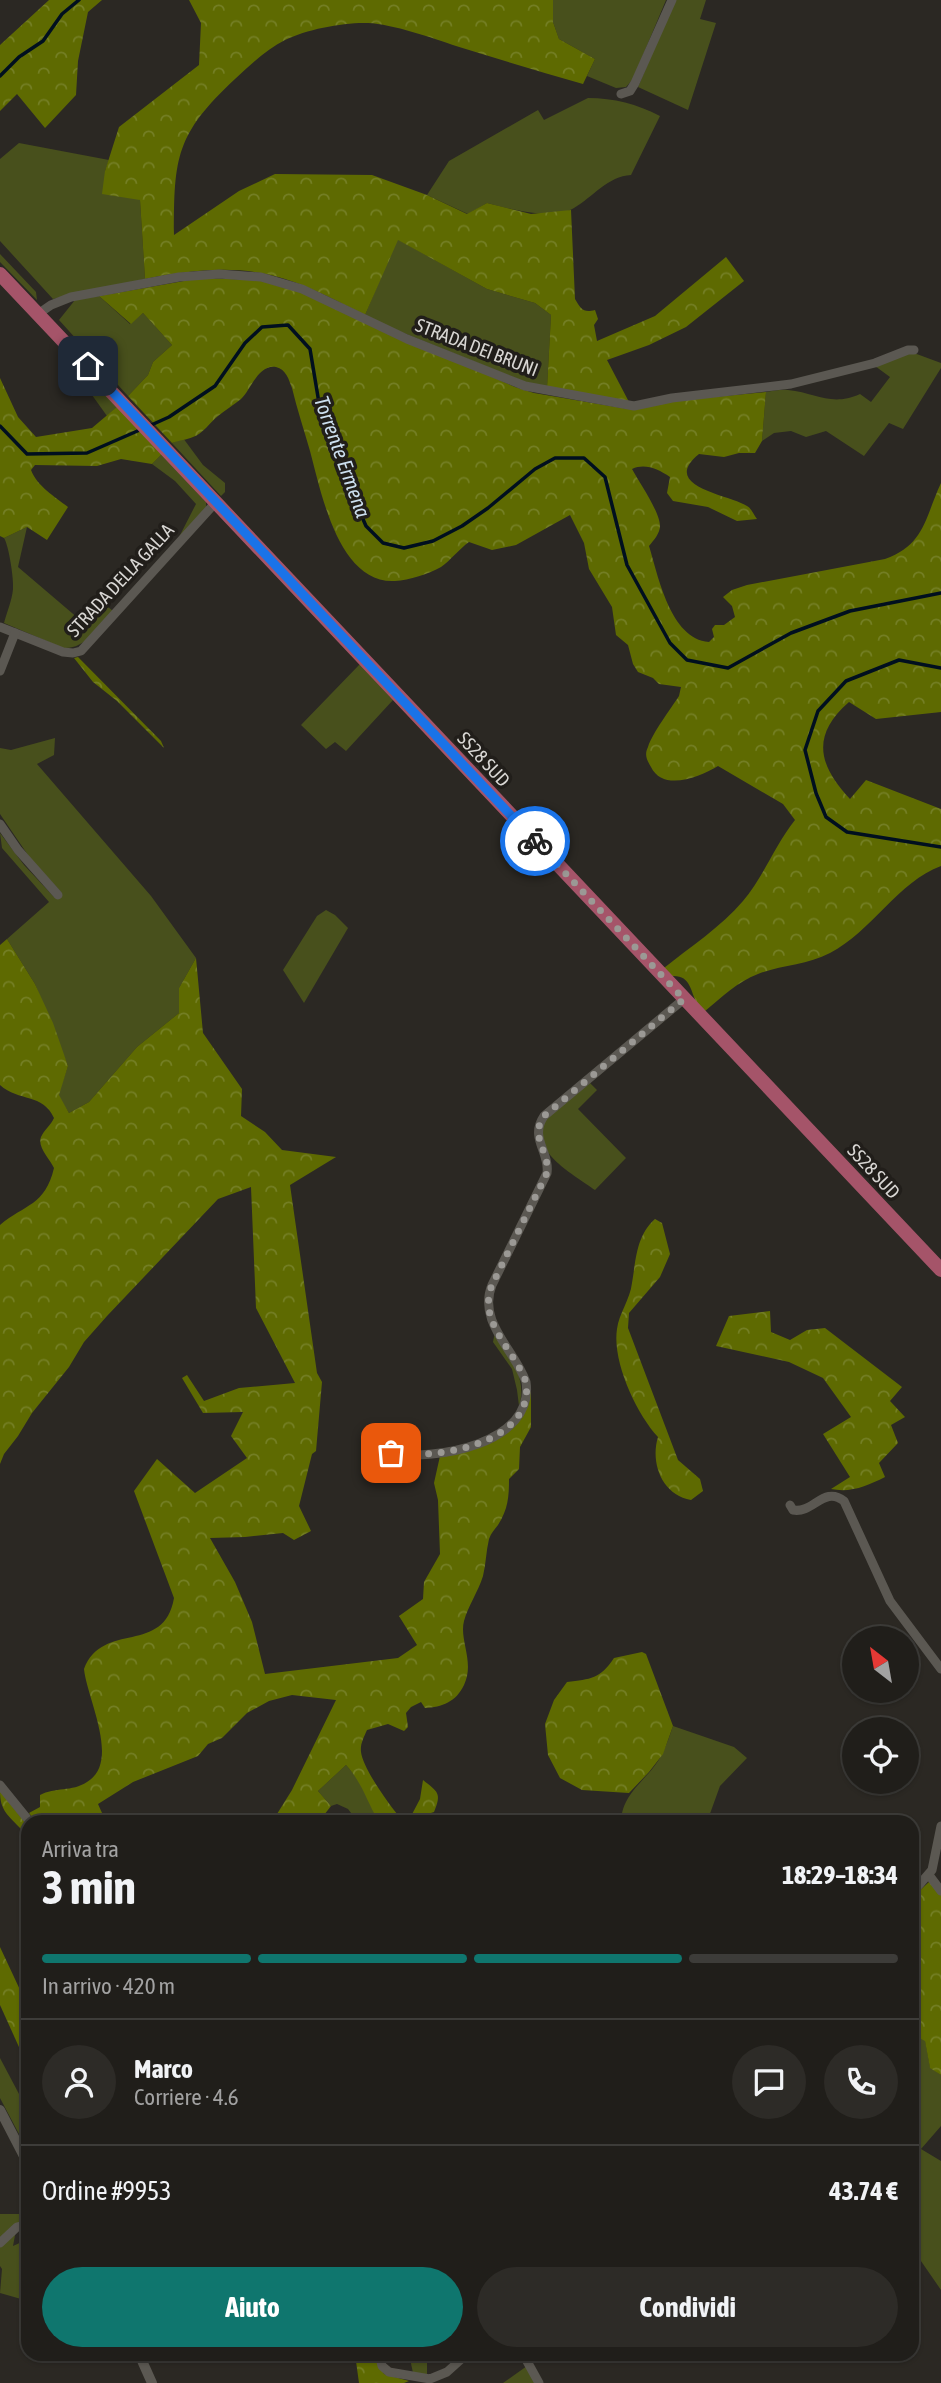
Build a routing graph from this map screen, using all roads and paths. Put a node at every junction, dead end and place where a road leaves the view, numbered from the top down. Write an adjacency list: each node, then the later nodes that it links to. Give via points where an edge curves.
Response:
1 (672, 0): 2 (street, via 633,88)
2 (621, 94)
3 (0, 274): 4 (main road, SS28 SUD)
4 (38, 314): 5 (street, STRADA DEI BRUNI, via 71,297 189,275 268,278 525,386 634,406 788,385); 6 (main road, SS28 SUD)
5 (914, 350)
6 (216, 502): 8 (street, STRADA DELLA GALLA, via 81,651 63,652); 12 (main road, SS28 SUD)
7 (0, 626): 8 (street, STRADA DELLA GALLA)
8 (15, 633): 9 (street)
9 (0, 671)
10 (0, 824): 11 (street)
11 (58, 895)
12 (684, 999): 13 (main road, SS28 SUD); 14 (street, via 540,1124 538,1139 547,1173 487,1302 492,1322 526,1382 527,1393 517,1416 500,1433 474,1446 419,1455)
13 (941, 1270)
14 (391, 1453)
15 (790, 1505): 16 (street, via 800,1511 830,1495 844,1501 890,1601)
16 (941, 1670)
17 (0, 1785): 18 (street)
18 (24, 1815)
19 (941, 1826): 20 (street)
20 (929, 1875): 21 (street); 22 (street)
21 (919, 1886)
22 (941, 1891)
23 (0, 2110): 24 (street)
24 (21, 2150)
25 (21, 2226): 26 (street)
26 (0, 2244)
27 (142, 2361): 31 (street)
28 (381, 2361): 29 (street, via 388,2372 433,2379)
29 (459, 2361)
30 (527, 2361): 32 (street)
31 (152, 2383)
32 (540, 2383)

